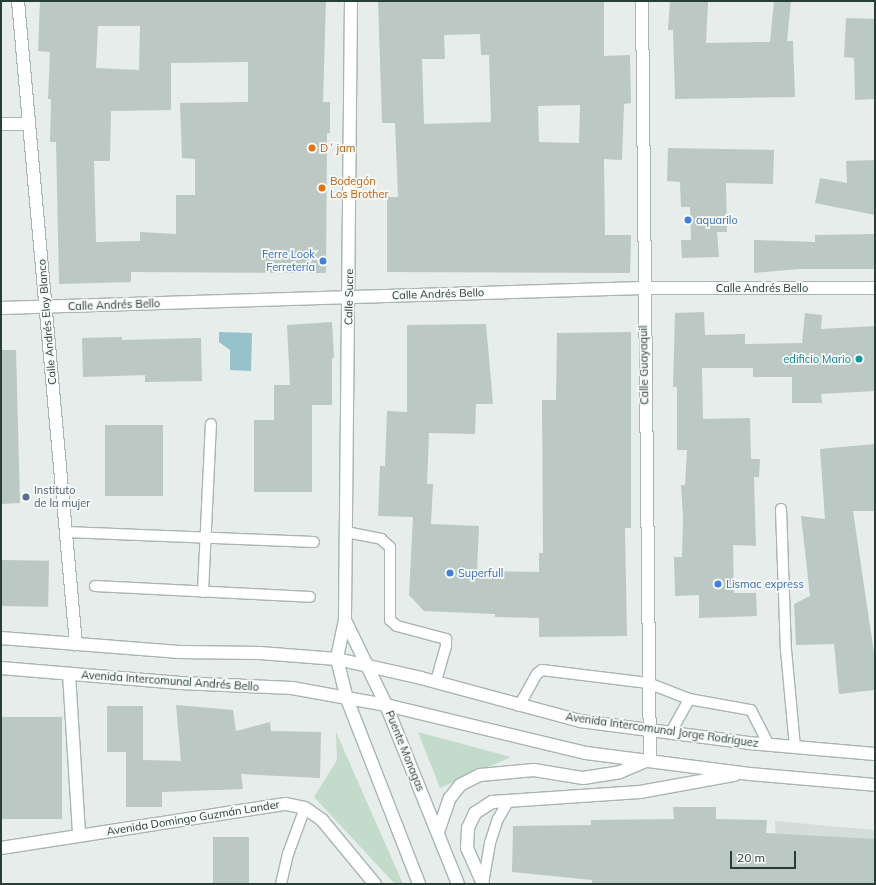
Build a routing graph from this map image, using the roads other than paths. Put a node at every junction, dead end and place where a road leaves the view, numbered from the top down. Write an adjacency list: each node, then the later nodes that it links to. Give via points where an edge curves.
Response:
1 (18, 1): 5 (street, Calle Andrés Eloy Blanco)
2 (351, 1): 8 (street, Calle Sucre)
3 (642, 1): 6 (street, Calle Guayaquil)
4 (1, 124): 5 (street)
5 (29, 124): 9 (street, Calle Andrés Eloy Blanco)
6 (643, 288): 7 (street, Calle Andrés Bello); 8 (street, Calle Andrés Bello); 29 (street, Calle Guayaquil)
7 (875, 288)
8 (349, 296): 9 (street, Calle Andrés Bello); 14 (street, Calle Sucre)
9 (46, 307): 10 (street, Calle Andrés Bello); 13 (street, Calle Andrés Eloy Blanco)
10 (1, 308)
11 (211, 424): 15 (lane)
12 (780, 509): 37 (lane, via 786,642)
13 (66, 532): 15 (lane); 23 (street, Calle Andrés Eloy Blanco)
14 (346, 532): 19 (street, Calle Sucre); 28 (lane, via 381,539 390,547 390,620 397,626 446,639)
15 (206, 538): 16 (lane); 18 (lane)
16 (314, 542)
17 (95, 586): 18 (lane)
18 (203, 592): 20 (lane)
19 (344, 593): 21 (street, Puente Monagas)
20 (310, 598)
21 (345, 620): 24 (street, Puente Monagas); 25 (street, Puente Monagas)
22 (1, 638): 23 (street)
23 (76, 644): 24 (street, via 179,652 260,653)
24 (337, 659): 25 (street, Avenida Intercomunal Jorge Rodriguez); 30 (street, Puente Monagas)
25 (369, 665): 28 (street, Avenida Intercomunal Jorge Rodriguez); 32 (street, Puente Monagas)
26 (1, 668): 27 (street, Avenida Intercomunal Andrés Bello)
27 (69, 674): 30 (street, Avenida Intercomunal Andrés Bello, via 180,683 292,688); 45 (street)
28 (436, 682): 33 (street, Avenida Intercomunal Jorge Rodriguez)
29 (648, 683): 31 (lane); 33 (lane, via 542,670 537,674); 34 (street, Calle Guayaquil)
30 (343, 698): 32 (street); 49 (street, Puente Monagas)
31 (689, 699): 35 (lane); 36 (lane, via 751,710)
32 (386, 705): 39 (street, via 586,753); 44 (street, Puente Monagas)
33 (519, 706): 34 (street, Avenida Intercomunal Jorge Rodriguez, via 580,721)
34 (649, 729): 35 (street, Avenida Intercomunal Jorge Rodriguez); 39 (street, Calle Guayaquil)
35 (671, 732): 36 (street, Avenida Intercomunal Jorge Rodriguez)
36 (769, 745): 37 (street, Avenida Intercomunal Jorge Rodriguez)
37 (795, 747): 38 (street, Avenida Intercomunal Jorge Rodriguez)
38 (875, 754)
39 (650, 759): 40 (street); 44 (street, via 620,772 583,778 534,770 480,775 460,785 450,798)
40 (746, 773): 41 (street); 42 (street, via 640,792)
41 (875, 785)
42 (509, 800): 51 (lane, via 498,819 490,843); 51 (street, via 492,802 475,813 468,828 467,848)
43 (305, 808): 45 (street, Avenida Domingo Guzmán Lander, via 286,804 262,806); 47 (lane, via 288,854); 48 (street, Avenida Domingo Guzmán Lander, via 322,820)
44 (438, 832): 50 (street, Puente Monagas)
45 (79, 835): 46 (street, Avenida Domingo Guzmán Lander)
46 (1, 848)
47 (281, 884)
48 (375, 884)
49 (419, 884)
50 (458, 884)
51 (483, 884)

